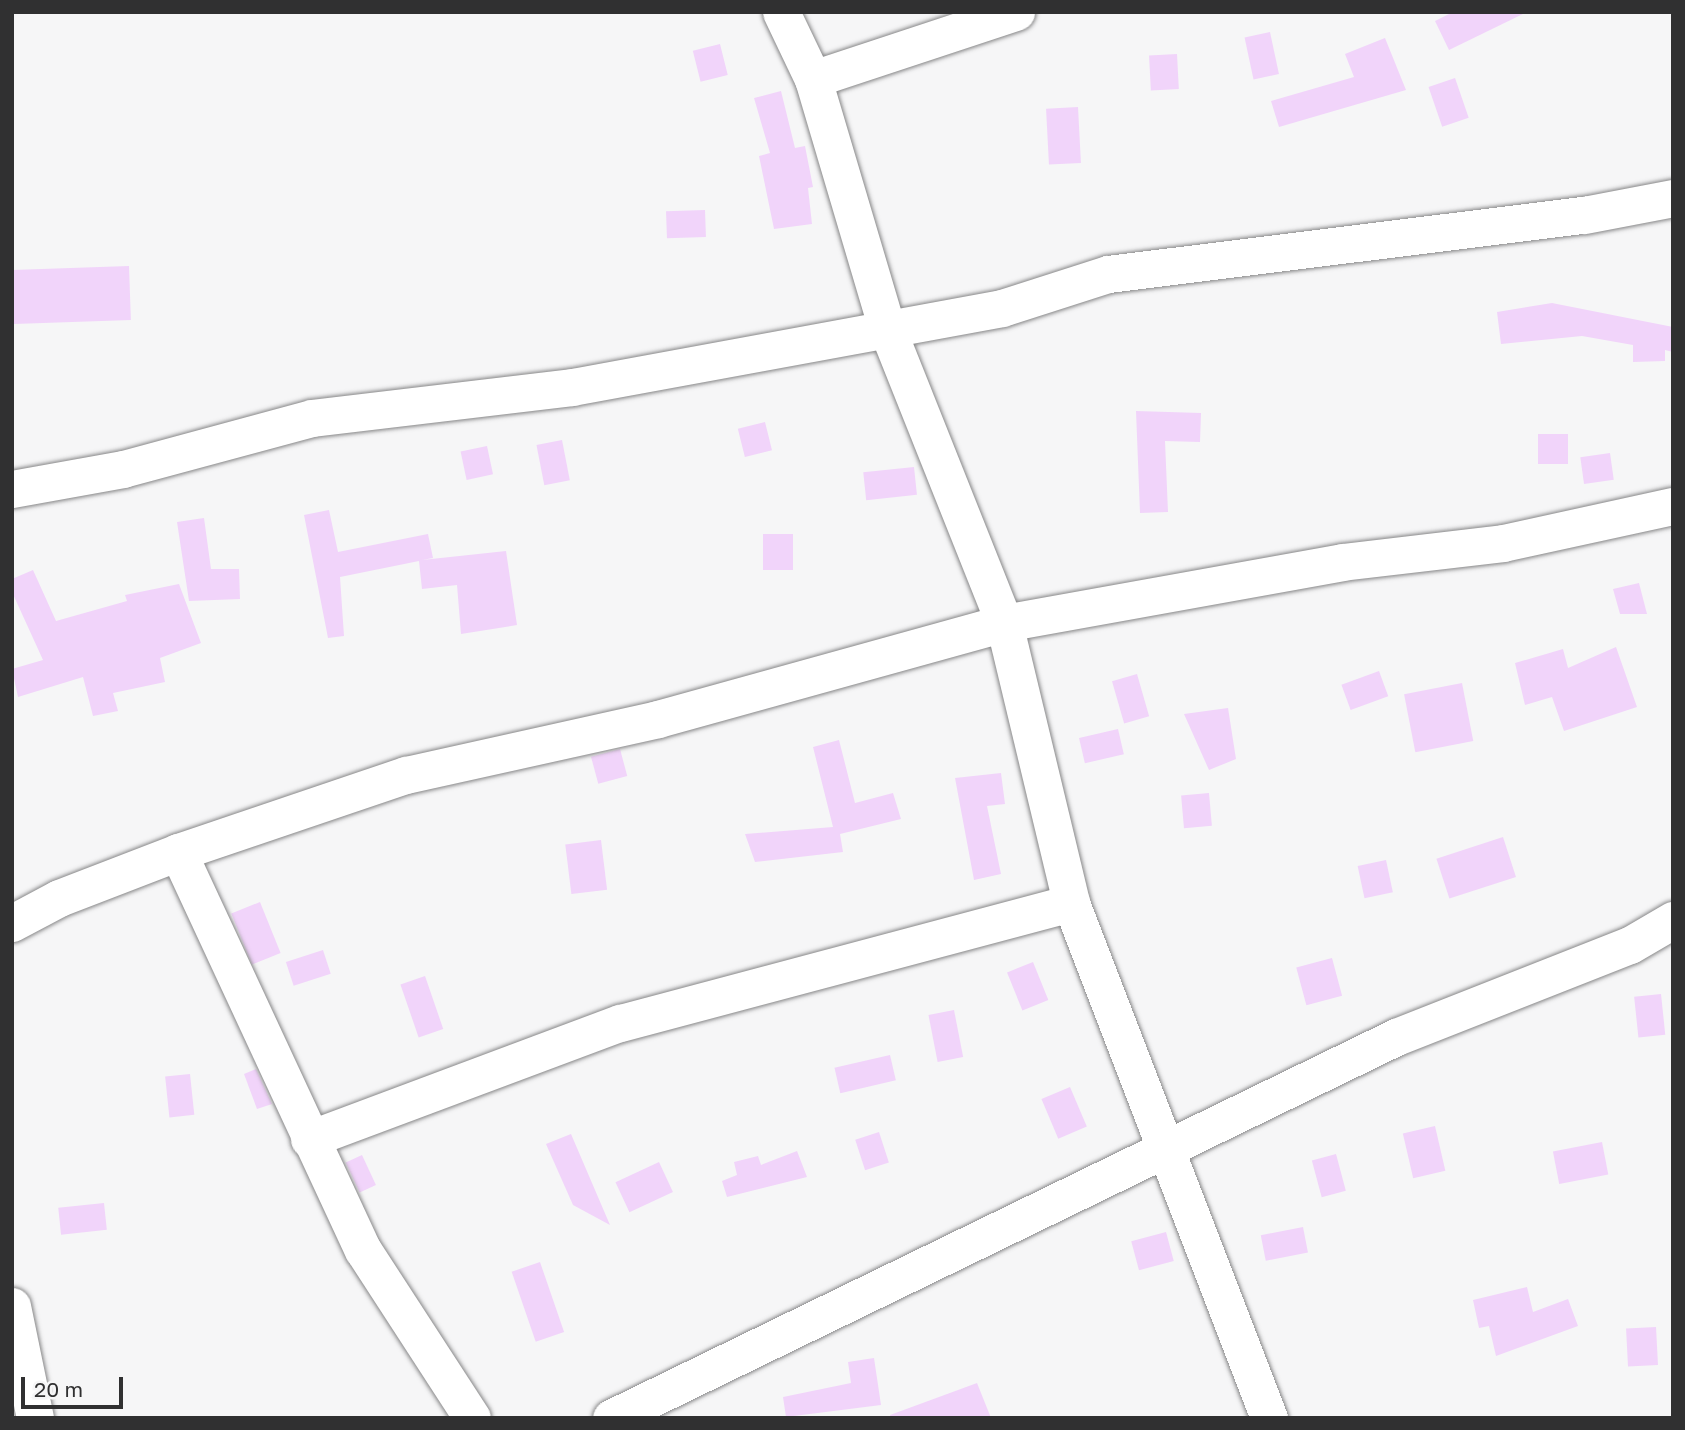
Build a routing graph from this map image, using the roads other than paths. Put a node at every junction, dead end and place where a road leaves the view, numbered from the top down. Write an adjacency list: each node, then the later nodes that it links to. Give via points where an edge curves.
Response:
1 (781, 12): 3 (street)
2 (1016, 12): 3 (street)
3 (813, 79): 5 (street)
4 (1673, 198): 5 (street, via 1584,215 1108,274 1002,308)
5 (886, 326): 6 (street, via 572,387 312,418 123,469); 8 (street)
6 (12, 489)
7 (1673, 506): 8 (street, via 1503,543 1342,562)
8 (1004, 623): 9 (street, via 658,719 406,775); 10 (street)
9 (178, 852): 12 (street, via 59,898); 13 (street)
10 (1071, 903): 13 (street, via 620,1023); 14 (street)
11 (1673, 920): 14 (street, via 1630,945 1396,1037)
12 (12, 923)
13 (309, 1139): 17 (street, via 363,1250)
14 (1165, 1146): 18 (street); 19 (street)
15 (12, 1306): 16 (street)
16 (35, 1418)
17 (472, 1418)
18 (611, 1418)
19 (1269, 1418)

